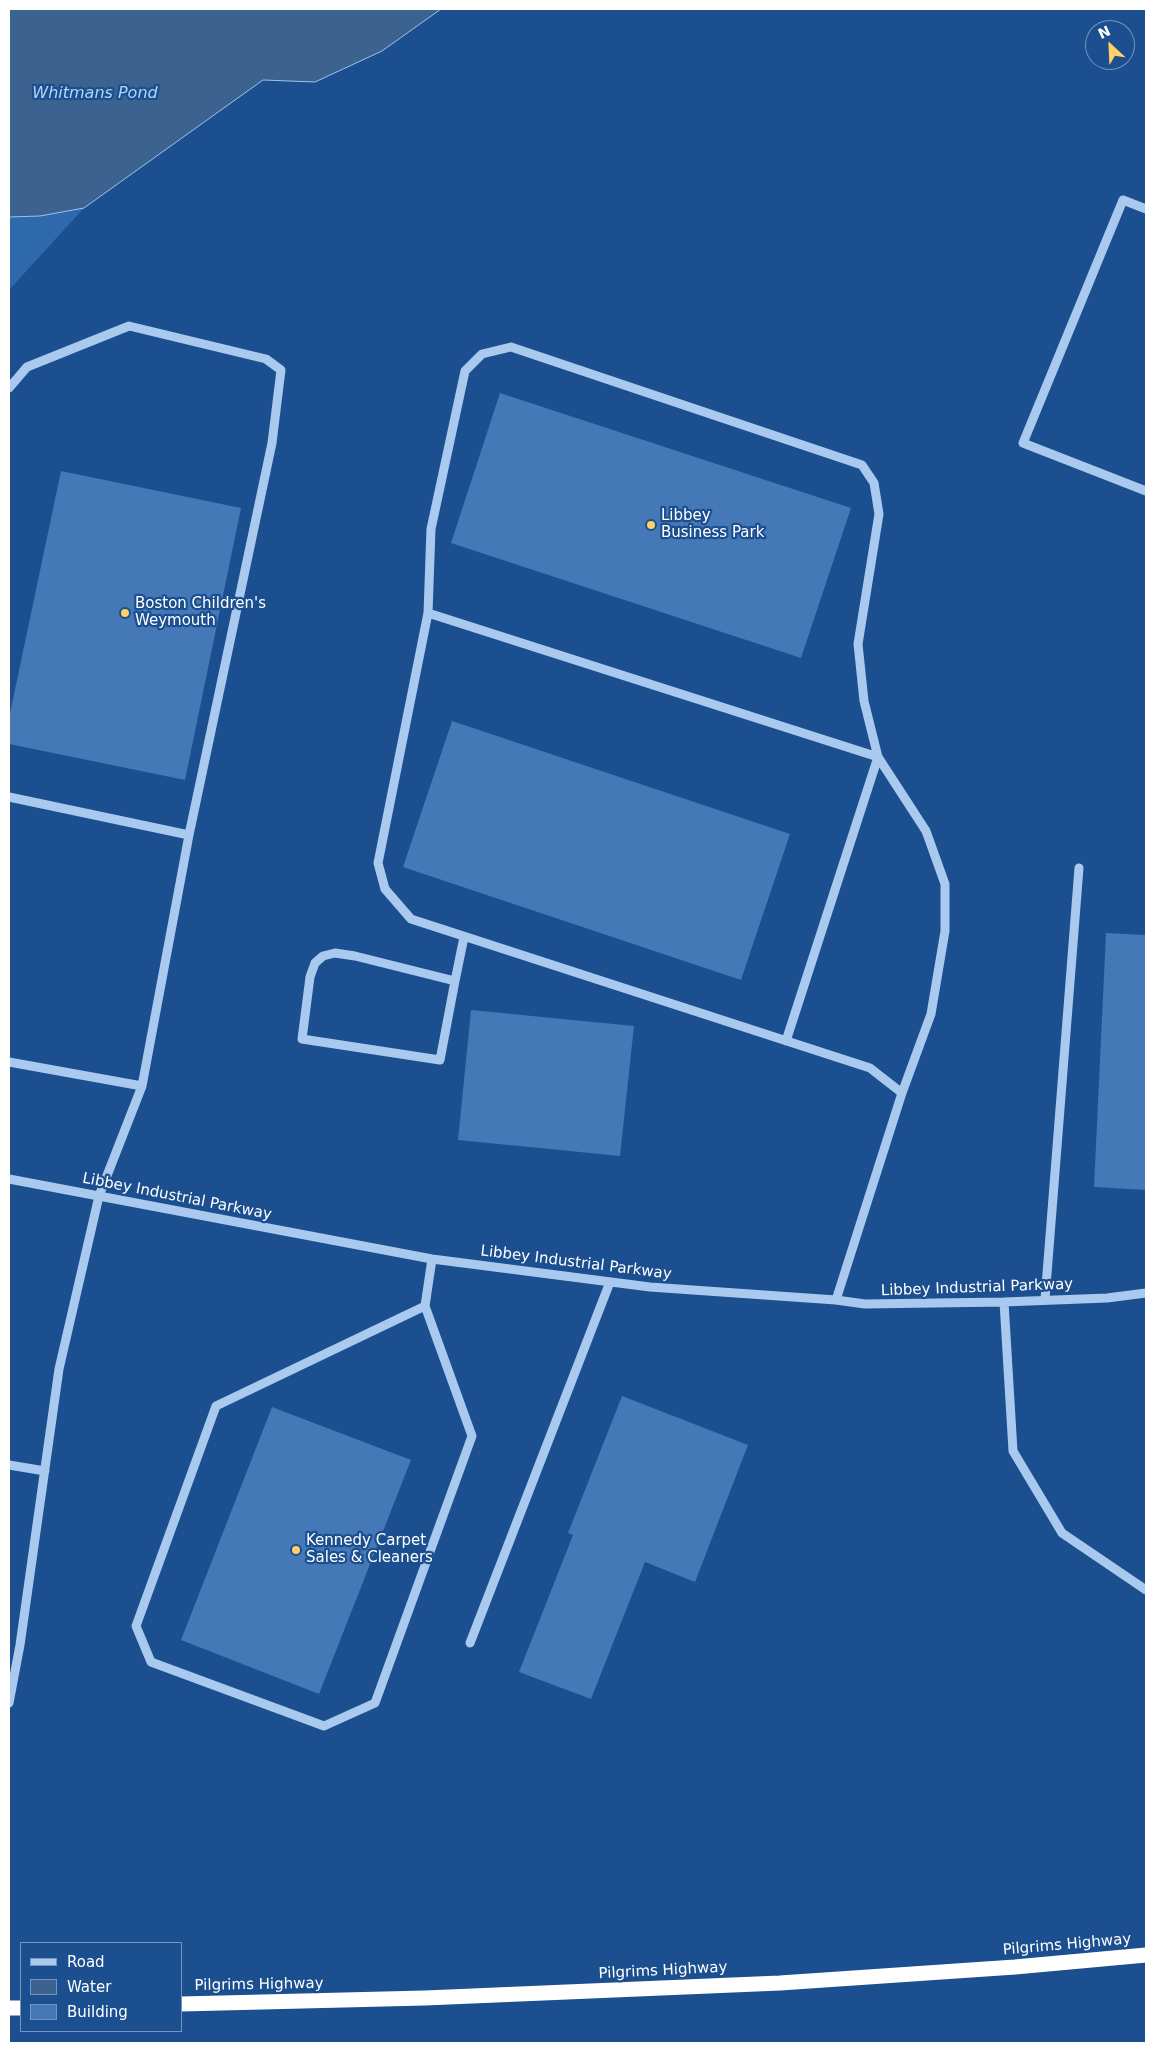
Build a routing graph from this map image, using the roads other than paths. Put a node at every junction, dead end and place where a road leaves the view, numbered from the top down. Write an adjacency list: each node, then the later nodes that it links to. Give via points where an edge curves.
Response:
1 (1146, 209): 3 (street, via 1123,200 1022,443)
2 (9, 388): 7 (street, via 28,367 130,326 266,359 281,370 272,443)
3 (1146, 491)
4 (428, 613): 5 (street); 5 (street, via 431,529 464,371 482,354 511,347 862,465 874,483 879,514 858,644 864,701); 9 (street, via 378,863 385,889 411,919)
5 (878, 757): 11 (street); 14 (street, via 926,830 945,884 945,931 931,1014)
6 (9, 797): 7 (street)
7 (189, 835): 13 (street)
8 (1079, 868): 20 (street)
9 (464, 937): 10 (street); 11 (street)
10 (455, 981): 10 (street, via 440,1060 302,1039 310,977 315,963 323,956 335,953 355,956)
11 (786, 1041): 14 (street, via 870,1068)
12 (9, 1062): 13 (street)
13 (142, 1086): 16 (street)
14 (902, 1093): 21 (street)
15 (9, 1179): 16 (street, Libbey Industrial Parkway)
16 (99, 1196): 17 (street, Libbey Industrial Parkway); 25 (street, via 59,1369)
17 (432, 1259): 18 (street, Libbey Industrial Parkway); 23 (street)
18 (610, 1282): 21 (street, Libbey Industrial Parkway); 27 (street)
19 (1146, 1293): 20 (street, Libbey Industrial Parkway, via 1107,1298)
20 (1045, 1299): 22 (street, Libbey Industrial Parkway)
21 (836, 1300): 22 (street, Libbey Industrial Parkway, via 865,1304)
22 (1004, 1302): 26 (street, via 1013,1452 1062,1533)
23 (425, 1306): 23 (street, via 216,1406 136,1626 151,1662 324,1726 375,1704 472,1436)
24 (9, 1465): 25 (street)
25 (44, 1471): 28 (street)
26 (1146, 1590)
27 (470, 1643)
28 (9, 1703)
29 (1146, 1955): 30 (highway, Pilgrims Highway, via 780,1983 425,1998)
30 (182, 2004)

